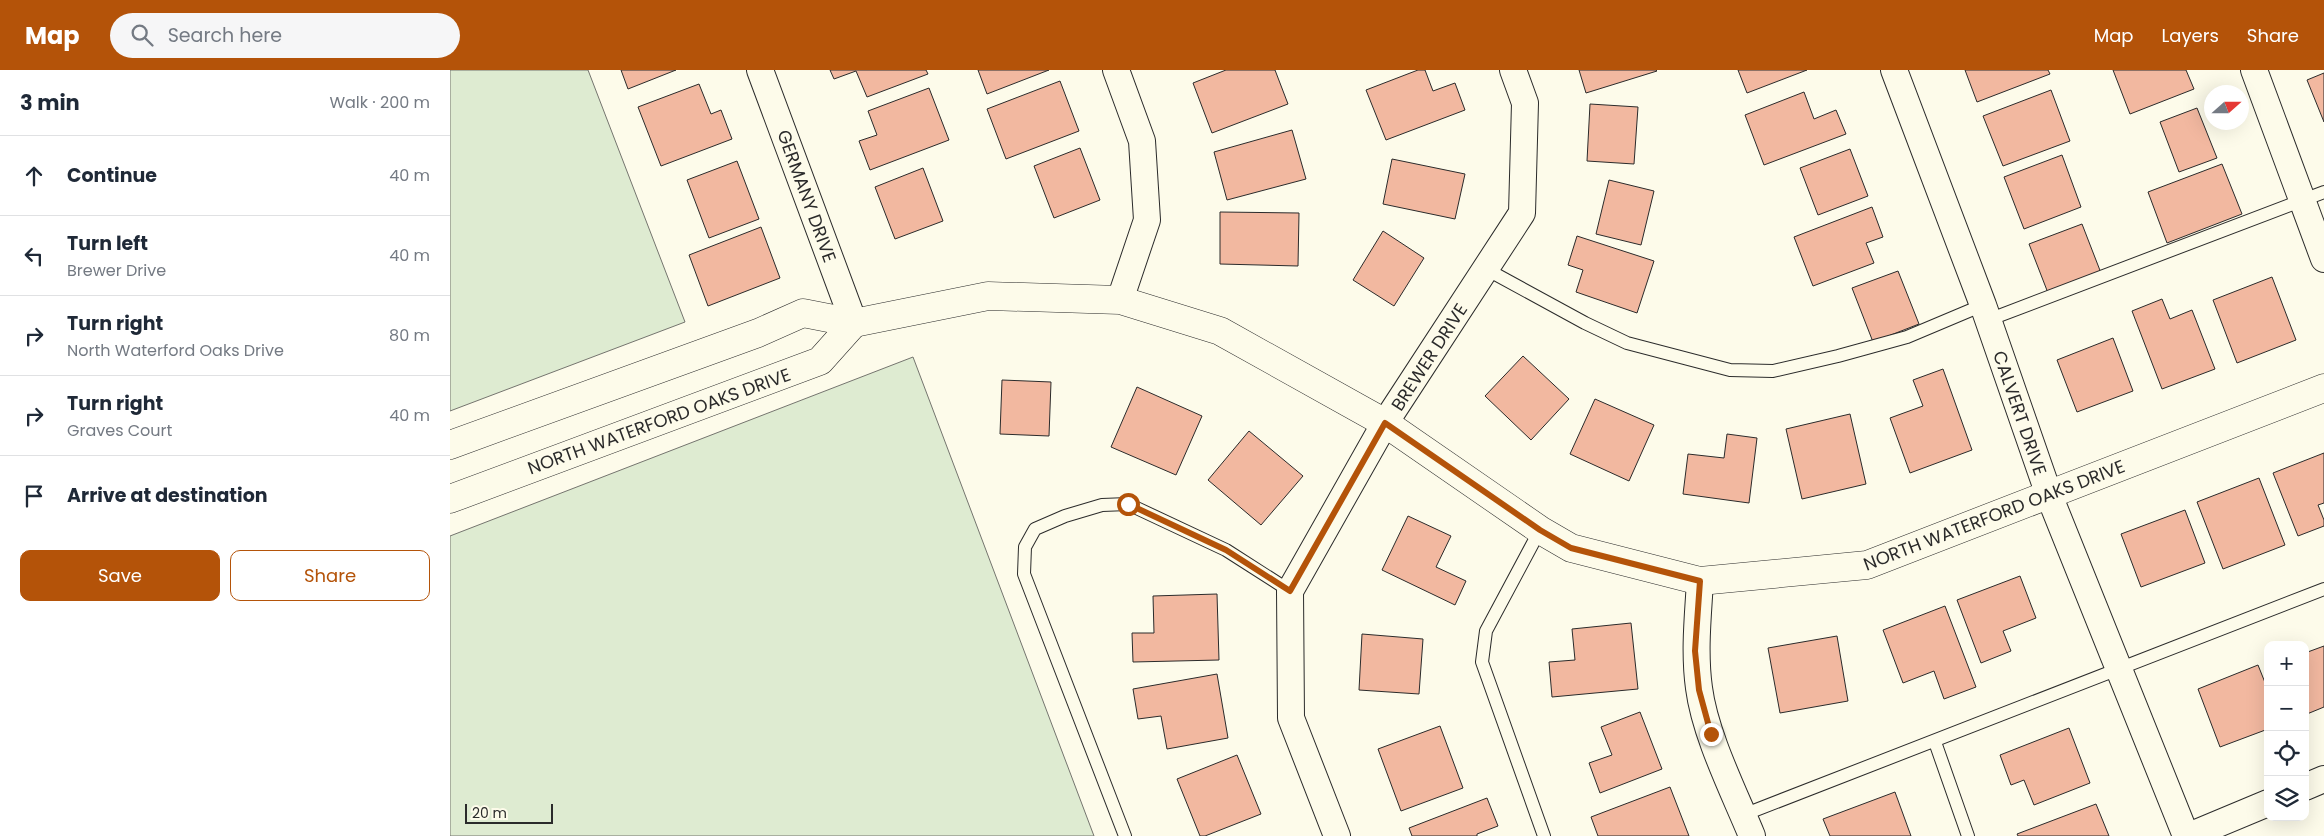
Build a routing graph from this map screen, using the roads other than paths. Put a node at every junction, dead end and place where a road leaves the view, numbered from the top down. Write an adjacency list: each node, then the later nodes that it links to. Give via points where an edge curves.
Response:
1 (760, 70): 11 (street, GERMANY DRIVE)
2 (1116, 70): 9 (street, via 1142,141 1147,220)
3 (1513, 70): 8 (street, BREWER DRIVE, via 1525,103 1522,213)
4 (1894, 70): 10 (street, CALVERT DRIVE)
5 (2254, 70): 6 (street)
6 (2313, 196): 7 (street); 10 (lane)
7 (2324, 259)
8 (1486, 269): 10 (lane, via 1626,343 1730,370 1773,371 1907,338); 13 (street, BREWER DRIVE)
9 (1120, 300): 11 (street, NORTH WATERFORD OAKS DRIVE, via 988,296); 13 (street, NORTH WATERFORD OAKS DRIVE, via 1220,331)
10 (1985, 313): 15 (street, CALVERT DRIVE)
11 (854, 323): 14 (street, NORTH WATERFORD OAKS DRIVE, via 803,313 758,333); 16 (street, NORTH WATERFORD OAKS DRIVE, via 820,361)
12 (2324, 388): 15 (street, NORTH WATERFORD OAKS DRIVE)
13 (1385, 423): 17 (street, NORTH WATERFORD OAKS DRIVE); 20 (street, BREWER DRIVE)
14 (450, 445)
15 (2049, 495): 18 (street, NORTH WATERFORD OAKS DRIVE, via 1867,565); 21 (street, CALVERT DRIVE)
16 (450, 499)
17 (1540, 530): 18 (street, NORTH WATERFORD OAKS DRIVE, via 1571,548); 29 (lane, via 1486,631 1482,662)
18 (1700, 581): 26 (street, via 1695,651 1699,690 1711,734)
19 (2324, 589): 21 (lane)
20 (1290, 591): 27 (lane, via 1226,550 1128,504 1102,505 1035,529 1025,547 1024,574); 28 (street, BREWER DRIVE, via 1291,718)
21 (2118, 670): 22 (lane); 31 (street, CALVERT DRIVE)
22 (1935, 742): 26 (lane); 30 (lane)
23 (2324, 779): 24 (street)
24 (2309, 785)
25 (2264, 804): 31 (street)
26 (1747, 826)
27 (1125, 836)
28 (1337, 836)
29 (1544, 836)
30 (1968, 836)
31 (2187, 836)

